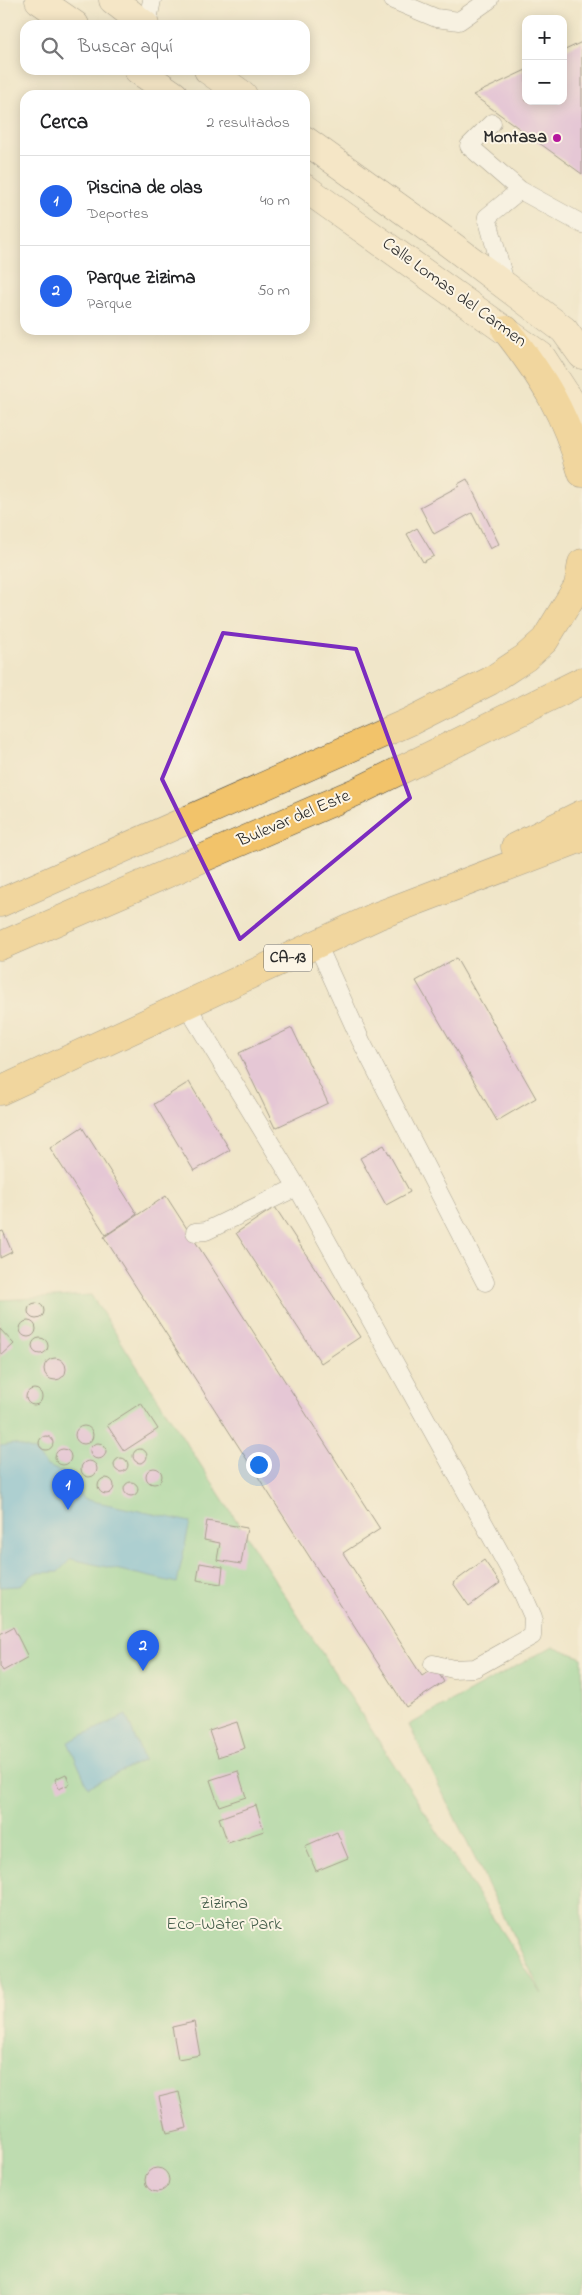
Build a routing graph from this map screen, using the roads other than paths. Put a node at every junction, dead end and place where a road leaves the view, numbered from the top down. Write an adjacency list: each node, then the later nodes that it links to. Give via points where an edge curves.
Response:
1 (39, 0): 6 (street)
2 (112, 0): 7 (street)
3 (152, 0): 8 (lane)
4 (394, 0): 5 (lane, via 436,18 459,21)
5 (488, 0)
6 (68, 20)
7 (139, 20)
8 (147, 20)
9 (145, 75): 11 (street)
10 (215, 75): 12 (street)
11 (167, 90)
12 (236, 90)
13 (492, 123): 15 (lane, via 469,146)
14 (310, 144): 18 (street, Calle Lomas del Carmen)
15 (520, 190): 17 (lane); 18 (lane, via 487,217)
16 (310, 192): 19 (street, Calle Lomas del Carmen)
17 (582, 224)
18 (506, 286): 20 (street, Calle Lomas del Carmen)
19 (506, 330): 22 (street, Calle Lomas del Carmen, via 541,356); 23 (highway, via 551,392 571,435)
20 (573, 332): 21 (street, Calle Lomas del Carmen)
21 (582, 355)
22 (582, 419)
23 (582, 473)
24 (582, 563): 26 (highway, via 578,586)
25 (582, 619): 26 (highway)
26 (555, 627): 30 (highway, via 546,640 525,658 470,692 411,722)
27 (582, 680): 33 (highway, Bulevar del Este, via 358,791)
28 (582, 814): 31 (highway)
29 (582, 838): 31 (highway, CA-13)
30 (0, 903)
31 (377, 916): 32 (highway, CA-13)
32 (317, 944): 34 (highway, CA-13); 38 (lane, via 361,1041)
33 (0, 946)
34 (187, 1006): 35 (highway, CA-13); 36 (lane)
35 (0, 1091)
36 (297, 1187): 37 (lane, via 206,1231); 39 (lane, via 533,1617 532,1636 475,1668 452,1669)
37 (195, 1232)
38 (485, 1282)
39 (433, 1664)

